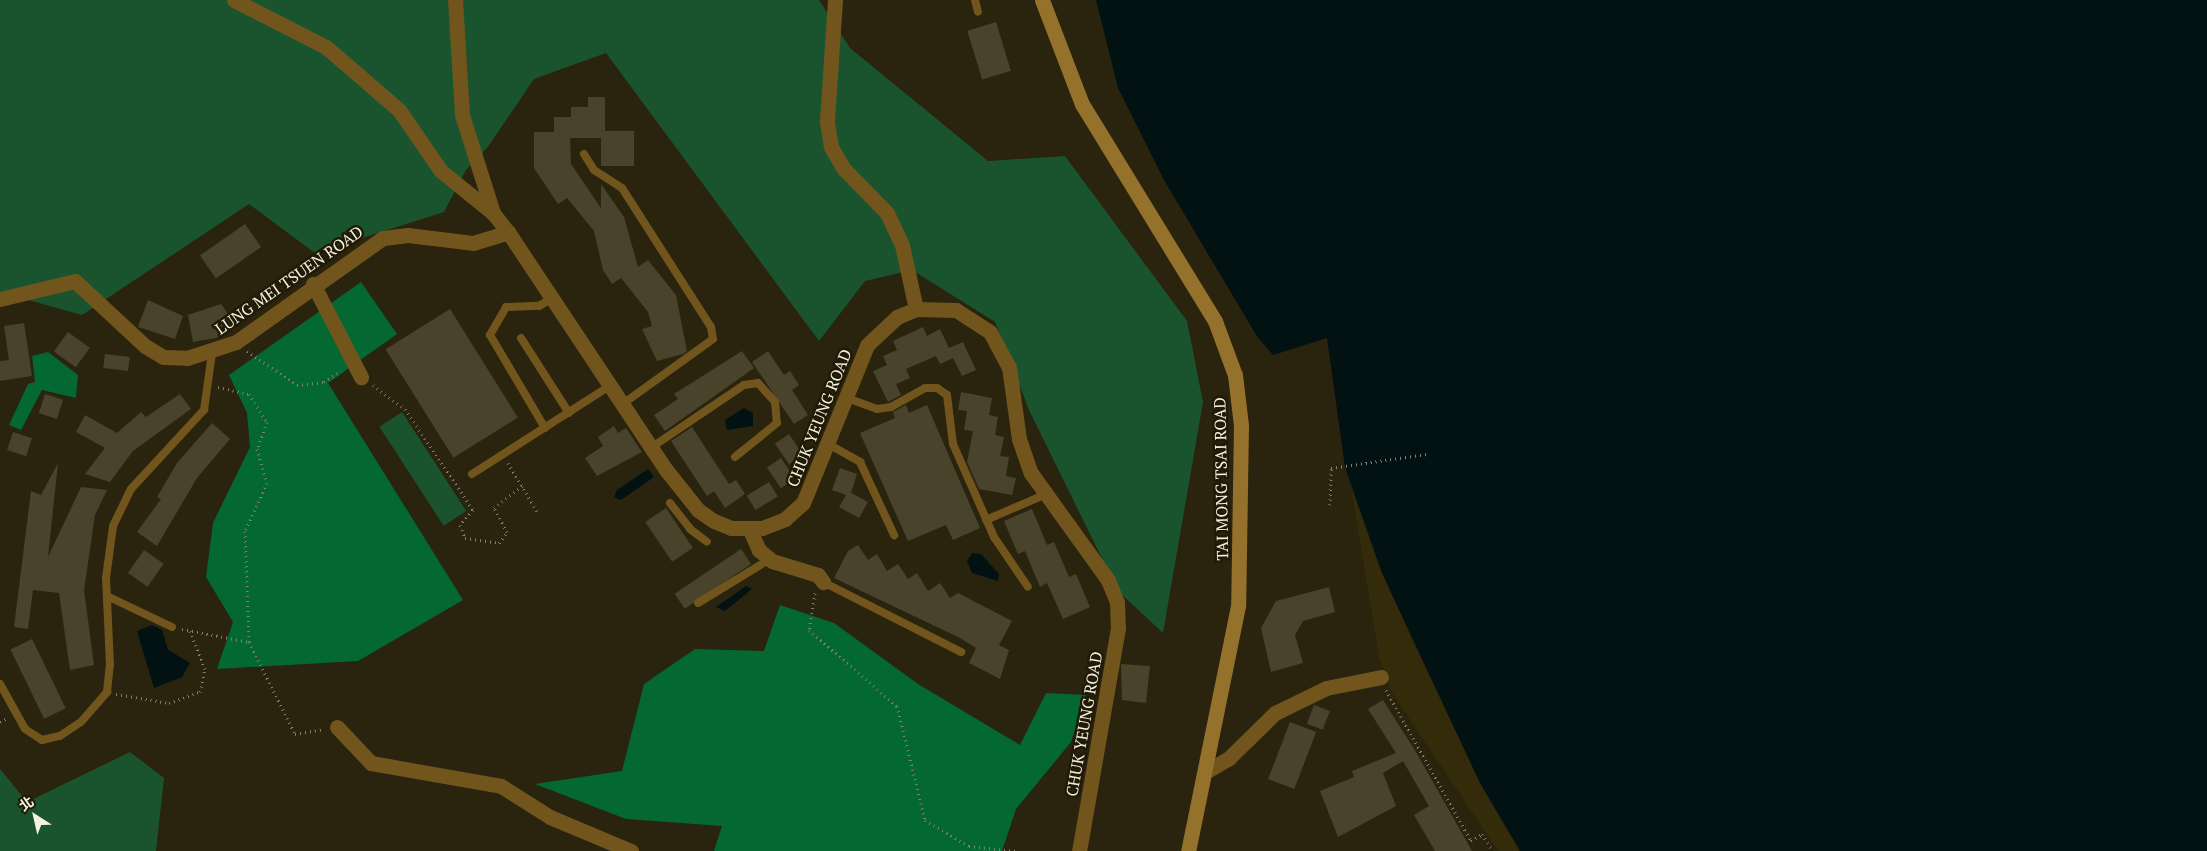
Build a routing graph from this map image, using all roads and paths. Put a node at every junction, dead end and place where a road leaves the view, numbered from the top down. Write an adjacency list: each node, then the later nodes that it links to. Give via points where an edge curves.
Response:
1 (234, 0): 8 (street, CHUK YEUNG ROAD, via 326,47 399,110 440,171)
2 (455, 0): 8 (street, via 462,115)
3 (835, 0): 13 (street, via 827,122 831,148 843,168 888,213 902,245)
4 (976, 0): 6 (lane)
5 (1042, 0): 55 (main road, TAI MONG TSAI ROAD, via 1082,104 1215,320 1235,375 1241,425 1238,606)
6 (978, 12)
7 (584, 154): 22 (lane, via 594,170 622,188 711,328 713,339)
8 (493, 213): 9 (street, CHUK YEUNG ROAD)
9 (508, 232): 10 (street, LUNG MEI TSUEN ROAD, via 473,243 408,235 383,238); 11 (street, CHUK YEUNG ROAD)
10 (314, 284): 15 (street, LUNG MEI TSUEN ROAD); 17 (street)
11 (554, 297): 19 (street, CHUK YEUNG ROAD); 24 (lane, via 539,306 506,307 490,335)
12 (0, 299): 16 (street, LUNG MEI TSUEN ROAD, via 75,281 163,357 175,359)
13 (916, 309): 21 (street, CHUK YEUNG ROAD, via 880,329 867,345); 32 (street, CHUK YEUNG ROAD, via 956,310 975,319 1002,348 1019,439)
14 (521, 338): 23 (lane)
15 (236, 342): 16 (street, LUNG MEI TSUEN ROAD); 17 (path, via 298,385 324,382)
16 (212, 353): 20 (lane)
17 (354, 362): 18 (street)
18 (361, 377): 31 (path, via 406,409 473,510 460,526 465,538 499,544 507,532 494,508)
19 (612, 384): 22 (street, CHUK YEUNG ROAD); 23 (lane)
20 (208, 389): 45 (lane, via 202,412 125,498 110,540); 49 (path, via 224,386 249,394 267,422 256,449 267,483 245,531)
21 (847, 398): 25 (street, CHUK YEUNG ROAD); 37 (lane, via 877,409 891,407 924,388 942,391 950,401 950,437)
22 (624, 404): 26 (street, CHUK YEUNG ROAD)
23 (569, 413): 24 (lane)
24 (545, 428): 27 (lane)
25 (828, 444): 39 (street, CHUK YEUNG ROAD, via 803,503 785,520); 40 (lane, via 860,462)
26 (652, 447): 29 (lane, via 744,384 758,383 775,402 777,424); 35 (street, CHUK YEUNG ROAD)
27 (503, 454): 30 (lane); 31 (path)
28 (1427, 454): 34 (path, via 1331,468)
29 (735, 457)
30 (472, 474)
31 (522, 486): 36 (path)
32 (1044, 495): 37 (lane); 58 (street, CHUK YEUNG ROAD, via 1108,580 1119,615)
33 (670, 503): 38 (lane)
34 (1330, 505)
35 (698, 510): 38 (lane); 39 (street, CHUK YEUNG ROAD, via 731,528)
36 (538, 513)
37 (986, 520): 44 (lane)
38 (690, 529): 41 (lane)
39 (750, 530): 42 (street, via 759,550)
40 (894, 535)
41 (707, 542)
42 (770, 559): 43 (street); 46 (lane)
43 (820, 578): 50 (lane); 57 (path, via 809,630 897,706 925,820 969,846)
44 (1028, 587)
45 (107, 596): 47 (lane); 53 (lane)
46 (698, 603)
47 (172, 627): 48 (path)
48 (190, 631): 49 (path); 53 (path, via 205,669 200,692 191,698 169,703)
49 (249, 642): 54 (path, via 295,734)
50 (961, 652)
51 (1382, 677): 55 (street, via 1326,688 1275,713 1229,758); 60 (path, via 1387,695 1471,841 1482,834)
52 (0, 684): 53 (lane, via 29,733 47,740 81,722)
53 (107, 692)
54 (337, 727): 56 (street, via 371,763 502,786 550,817)
55 (1205, 772): 59 (main road, TAI MONG TSAI ROAD)
56 (631, 851)
57 (1016, 851)
58 (1079, 851)
59 (1188, 851)
60 (1493, 851)

